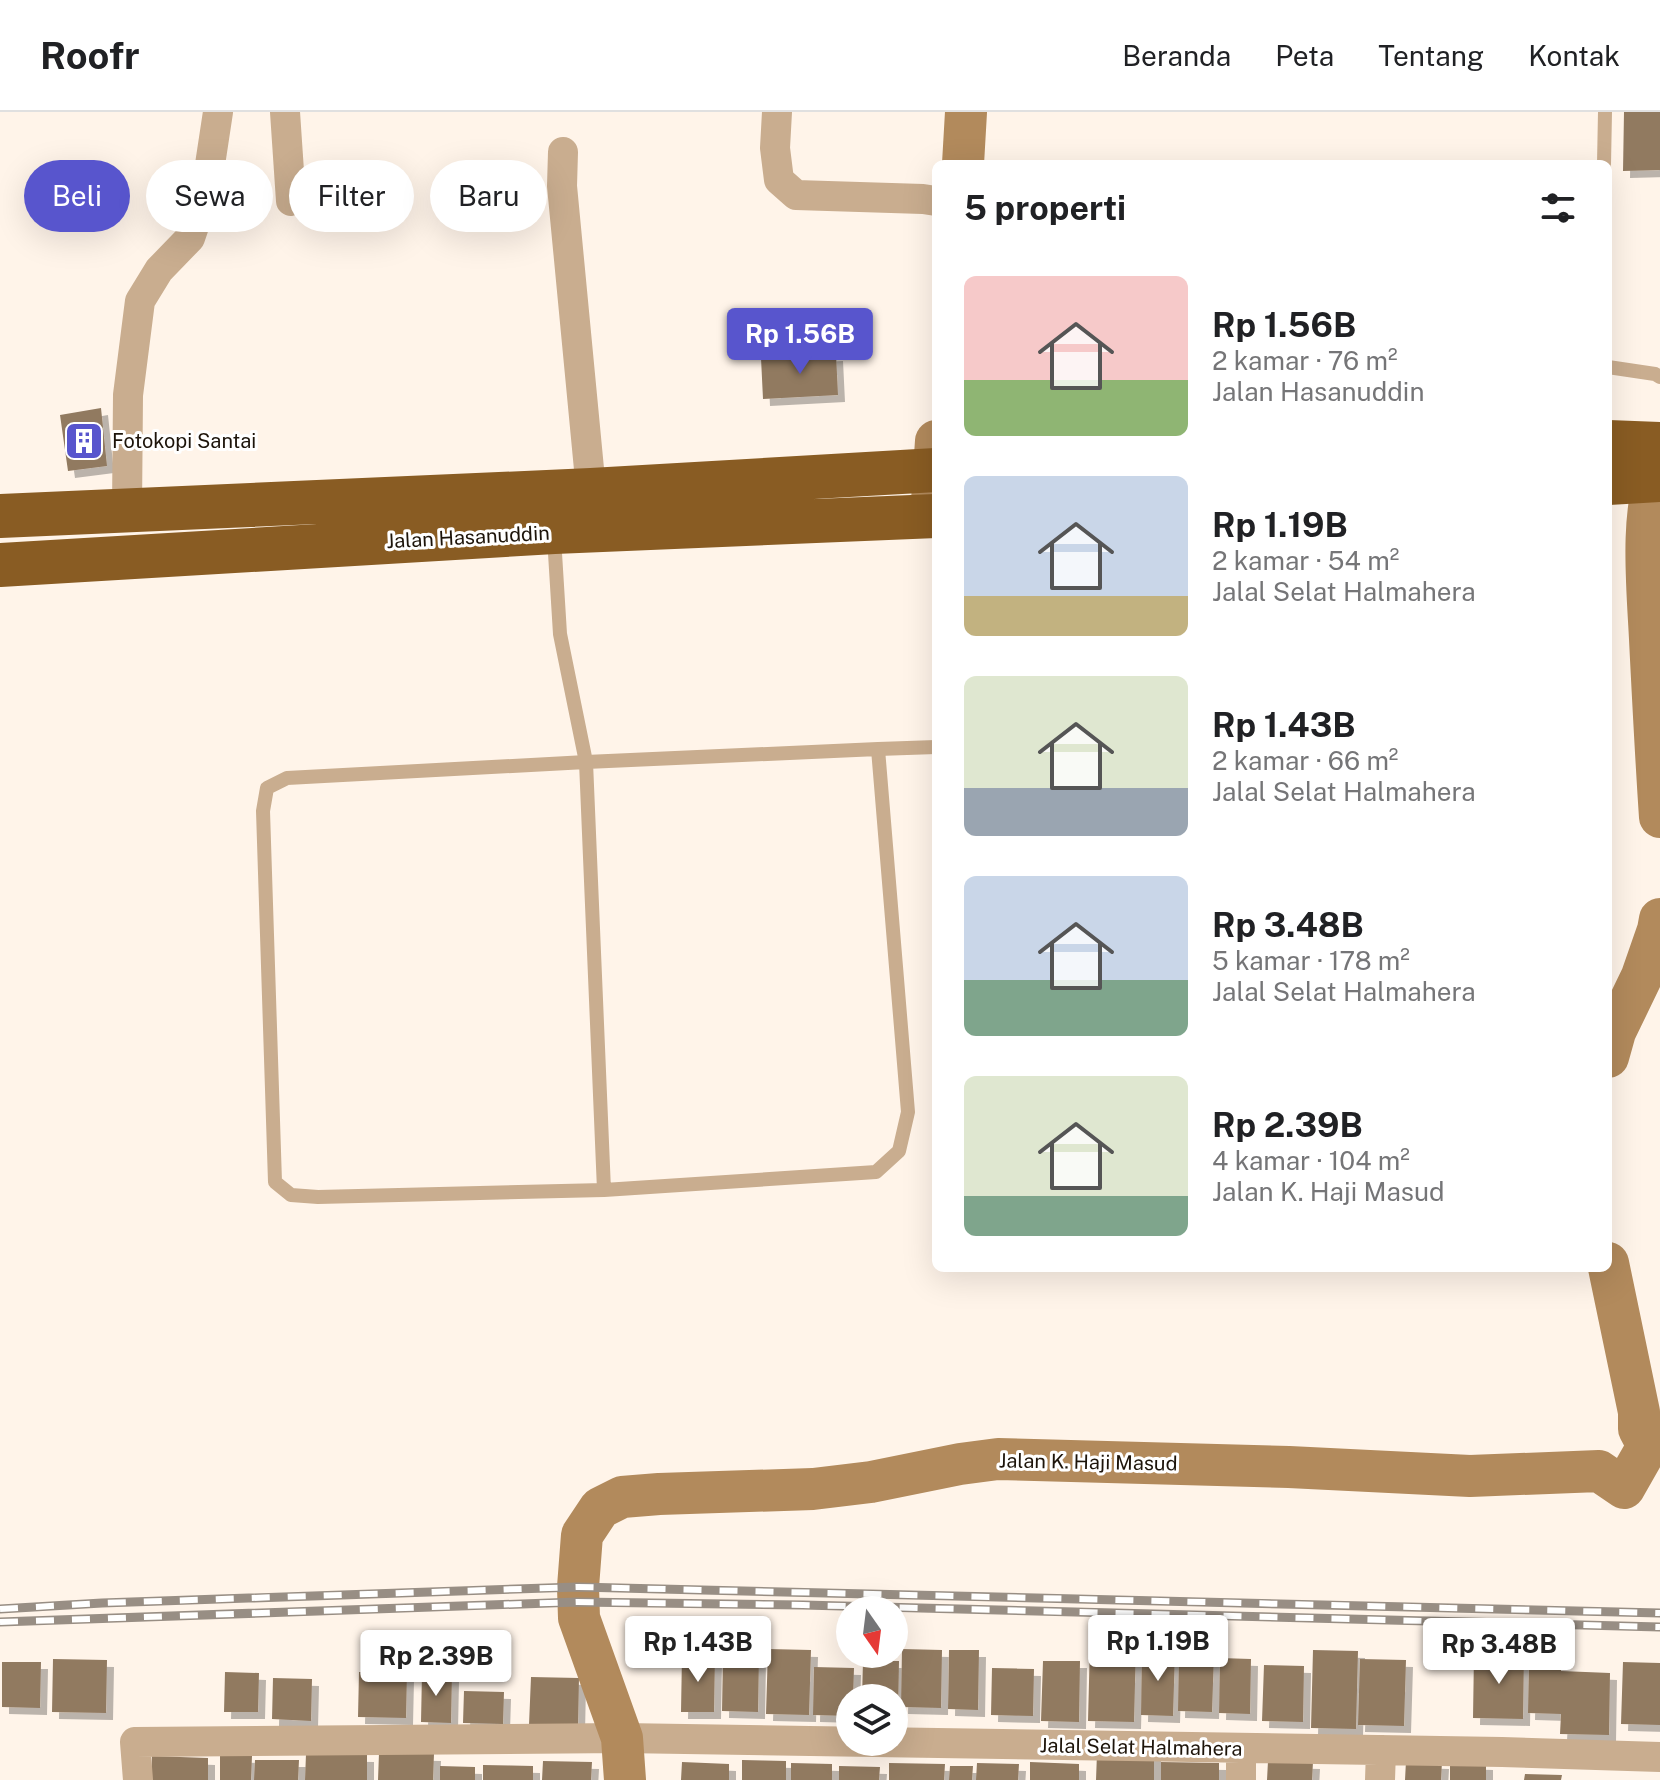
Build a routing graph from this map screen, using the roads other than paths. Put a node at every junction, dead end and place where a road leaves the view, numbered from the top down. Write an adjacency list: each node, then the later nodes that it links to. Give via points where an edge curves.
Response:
1 (218, 112): 18 (street, via 206,191 190,238 159,270 140,301 128,395)
2 (285, 112): 9 (street)
3 (777, 112): 10 (street, via 779,180 796,195)
4 (966, 112): 7 (street)
5 (1605, 112): 8 (lane)
6 (563, 152): 17 (street)
7 (963, 160)
8 (1604, 160)
9 (289, 171)
10 (932, 200)
11 (1612, 368): 12 (lane)
12 (1660, 377)
13 (1612, 444): 15 (highway)
14 (932, 460): 17 (highway, Jalan Hasanuddin)
15 (1658, 469): 16 (highway); 26 (street, via 1648,515 1647,572)
16 (1612, 482)
17 (591, 490): 18 (highway, Jalan Hasanuddin)
18 (127, 510): 19 (highway, Jalan Hasanuddin)
19 (0, 516)
20 (932, 516): 21 (highway, Jalan Hasanuddin)
21 (554, 532): 22 (highway, Jalan Hasanuddin); 25 (lane, via 560,634)
22 (0, 565)
23 (932, 747): 24 (lane)
24 (878, 749): 25 (lane); 29 (lane, via 908,1112 899,1151 876,1172)
25 (586, 762): 29 (lane); 29 (lane, via 287,778 267,788 263,811 275,1182 291,1195 318,1197)
26 (1660, 817)
27 (1660, 919): 28 (street)
28 (1612, 1043)
29 (604, 1190)
30 (1610, 1272): 31 (street, Jalan K. Haji Masud, via 1639,1429 1648,1446 1624,1488 1599,1471 1470,1476 998,1459 813,1489 622,1497 600,1508 582,1535 577,1602)
31 (622, 1738): 32 (street, Jalal Selat Halmahera); 36 (street, Jalal Selat Halmahera, via 135,1742); 37 (street, Jalan K. Haji Masud)
32 (1241, 1749): 33 (street, Jalal Selat Halmahera); 38 (street)
33 (1381, 1750): 35 (street, Jalal Selat Halmahera); 39 (street)
34 (1644, 1764): 35 (street, Jalal Selat Halmahera)
35 (1502, 1766)
36 (138, 1780)
37 (625, 1780)
38 (1241, 1780)
39 (1380, 1780)

